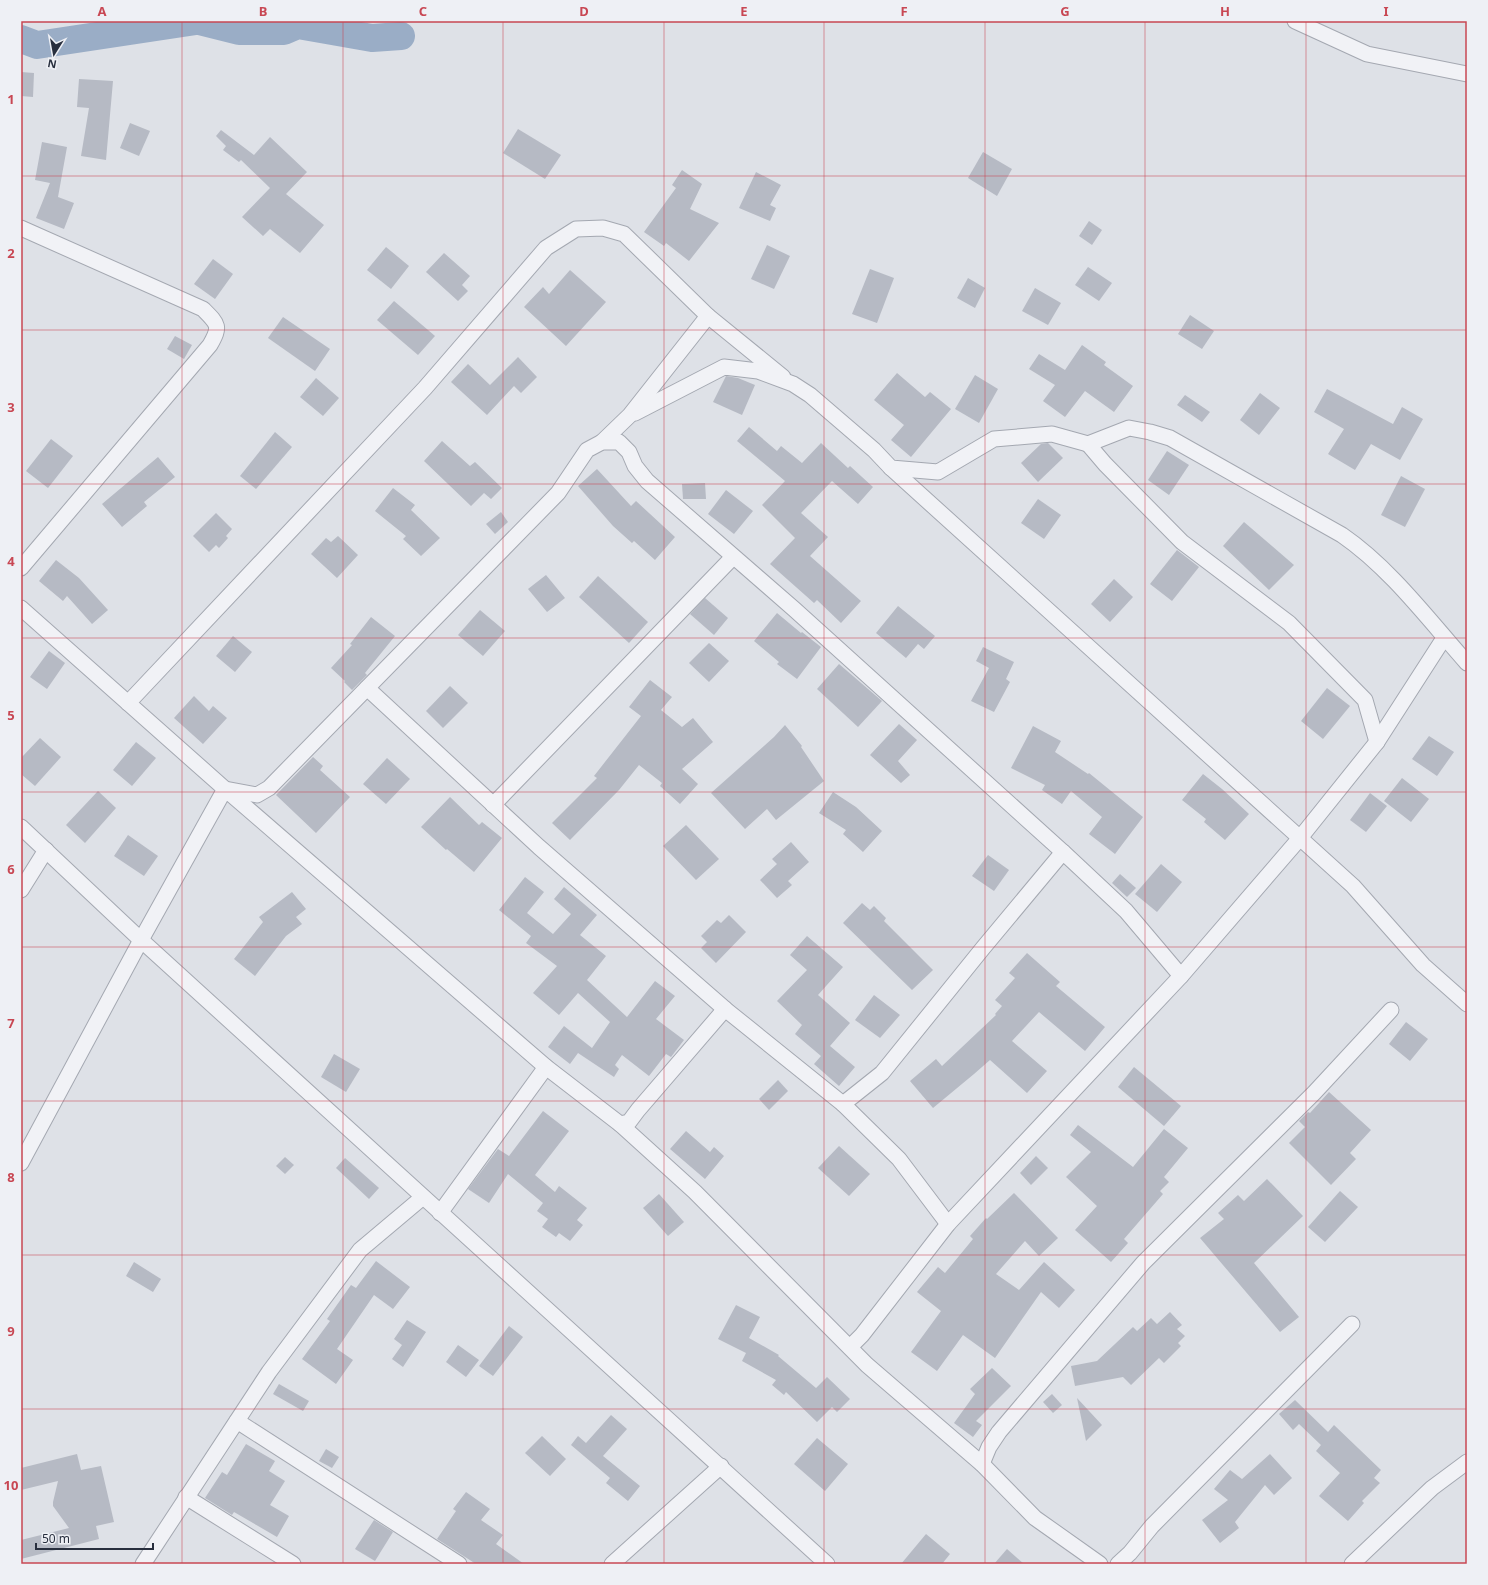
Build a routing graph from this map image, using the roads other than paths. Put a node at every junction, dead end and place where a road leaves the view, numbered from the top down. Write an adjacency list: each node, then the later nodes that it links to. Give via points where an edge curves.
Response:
1 (1295, 21): 2 (street, via 1367,54)
2 (1467, 74)
3 (21, 228): 11 (street, via 203,309 215,321 217,332 210,345)
4 (708, 316): 5 (street); 6 (street); 16 (street, via 624,234 603,228 576,229 546,248 425,388)
5 (793, 384): 6 (street, via 758,371 724,367); 9 (street, via 810,395)
6 (630, 415): 7 (street)
7 (602, 442): 10 (street, via 619,442 629,452 635,466 647,481); 15 (street, via 587,450 558,493)
8 (1088, 444): 9 (street, via 1052,434 994,439 938,472); 13 (street, via 1129,428 1170,438 1357,545 1380,564); 17 (street, via 1182,542 1289,623 1366,700)
9 (891, 468): 21 (street)
10 (733, 557): 19 (street); 23 (street)
11 (21, 568)
12 (21, 608): 16 (street)
13 (1444, 638): 14 (street); 17 (street)
14 (1467, 663)
15 (367, 688): 18 (street, via 269,788 257,795); 19 (street)
16 (128, 703): 18 (street)
17 (1377, 742): 21 (street)
18 (225, 789): 25 (street); 30 (street)
19 (493, 804): 28 (street)
20 (21, 826): 22 (street)
21 (1300, 838): 26 (street); 27 (street, via 1353,886 1423,965)
22 (46, 850): 24 (street); 25 (street)
23 (1063, 852): 26 (street, via 1126,911); 31 (street, via 882,1073)
24 (21, 890)
25 (141, 940): 33 (street); 34 (street)
26 (1181, 976): 36 (street)
27 (1467, 1004)
28 (725, 1009): 31 (street); 32 (street, via 629,1122)
29 (1391, 1010): 41 (street, via 1314,1092 1143,1263 998,1432)
30 (546, 1067): 32 (street); 35 (street)
31 (843, 1104): 36 (street, via 899,1159)
32 (620, 1124): 38 (street, via 695,1192)
33 (21, 1163)
34 (423, 1197): 35 (street); 39 (street, via 360,1250 269,1372)
35 (440, 1213): 42 (street)
36 (948, 1224): 38 (street)
37 (1352, 1324): 50 (street, via 1152,1526)
38 (850, 1347): 41 (street, via 867,1365)
39 (237, 1421): 43 (street); 46 (street)
40 (1467, 1462): 51 (street, via 1432,1488)
41 (982, 1464): 49 (street, via 1035,1518)
42 (721, 1466): 47 (street); 48 (street)
43 (186, 1497): 44 (street); 45 (street)
44 (143, 1564)
45 (293, 1564)
46 (459, 1564)
47 (612, 1564)
48 (827, 1564)
49 (1100, 1564)
50 (1118, 1564)
51 (1352, 1564)

